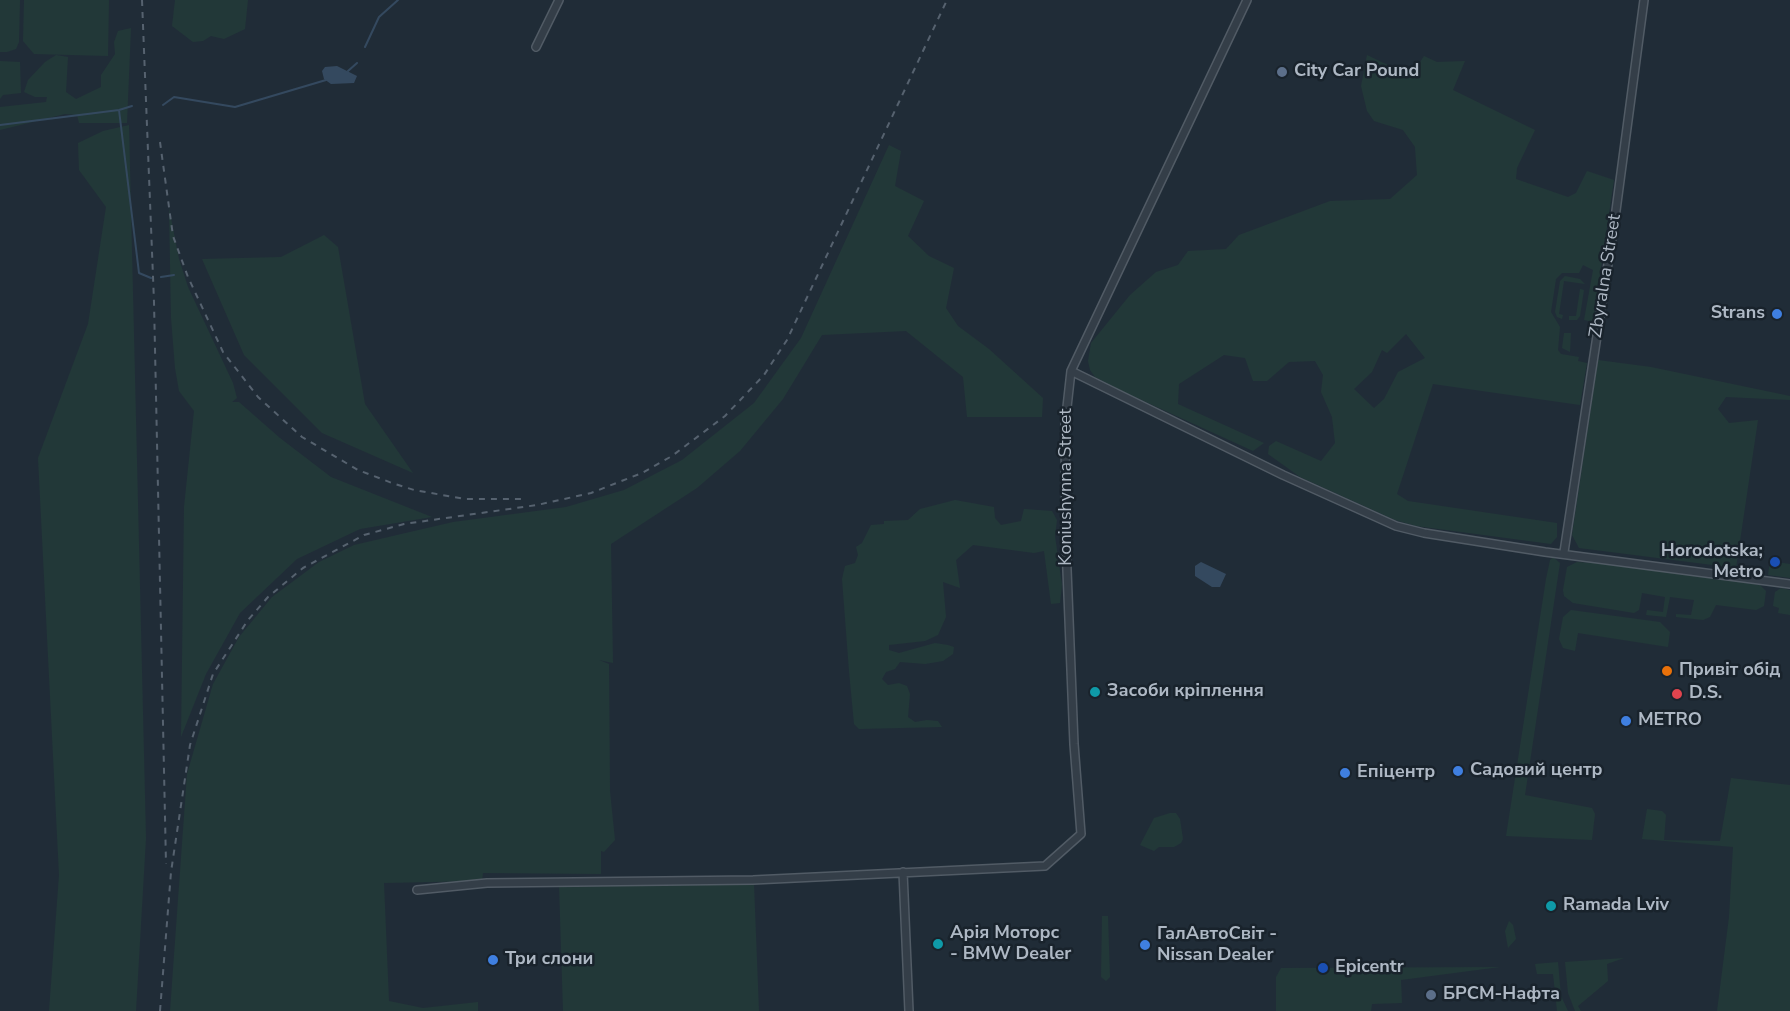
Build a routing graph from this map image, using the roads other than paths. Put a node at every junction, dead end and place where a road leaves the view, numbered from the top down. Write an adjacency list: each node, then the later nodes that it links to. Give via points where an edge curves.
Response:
1 (559, 0): 4 (street)
2 (1247, 0): 5 (street, Koniushynna Street)
3 (1644, 0): 6 (street, Zbyralna Street)
4 (536, 47)
5 (1071, 371): 6 (street, via 1396,526); 8 (street, Koniushynna Street, via 1065,425 1066,545 1081,834 1045,866)
6 (1564, 552): 7 (street)
7 (1790, 584)
8 (903, 872): 9 (street, via 753,880 487,883); 10 (street)
9 (417, 890)
10 (909, 1011)

